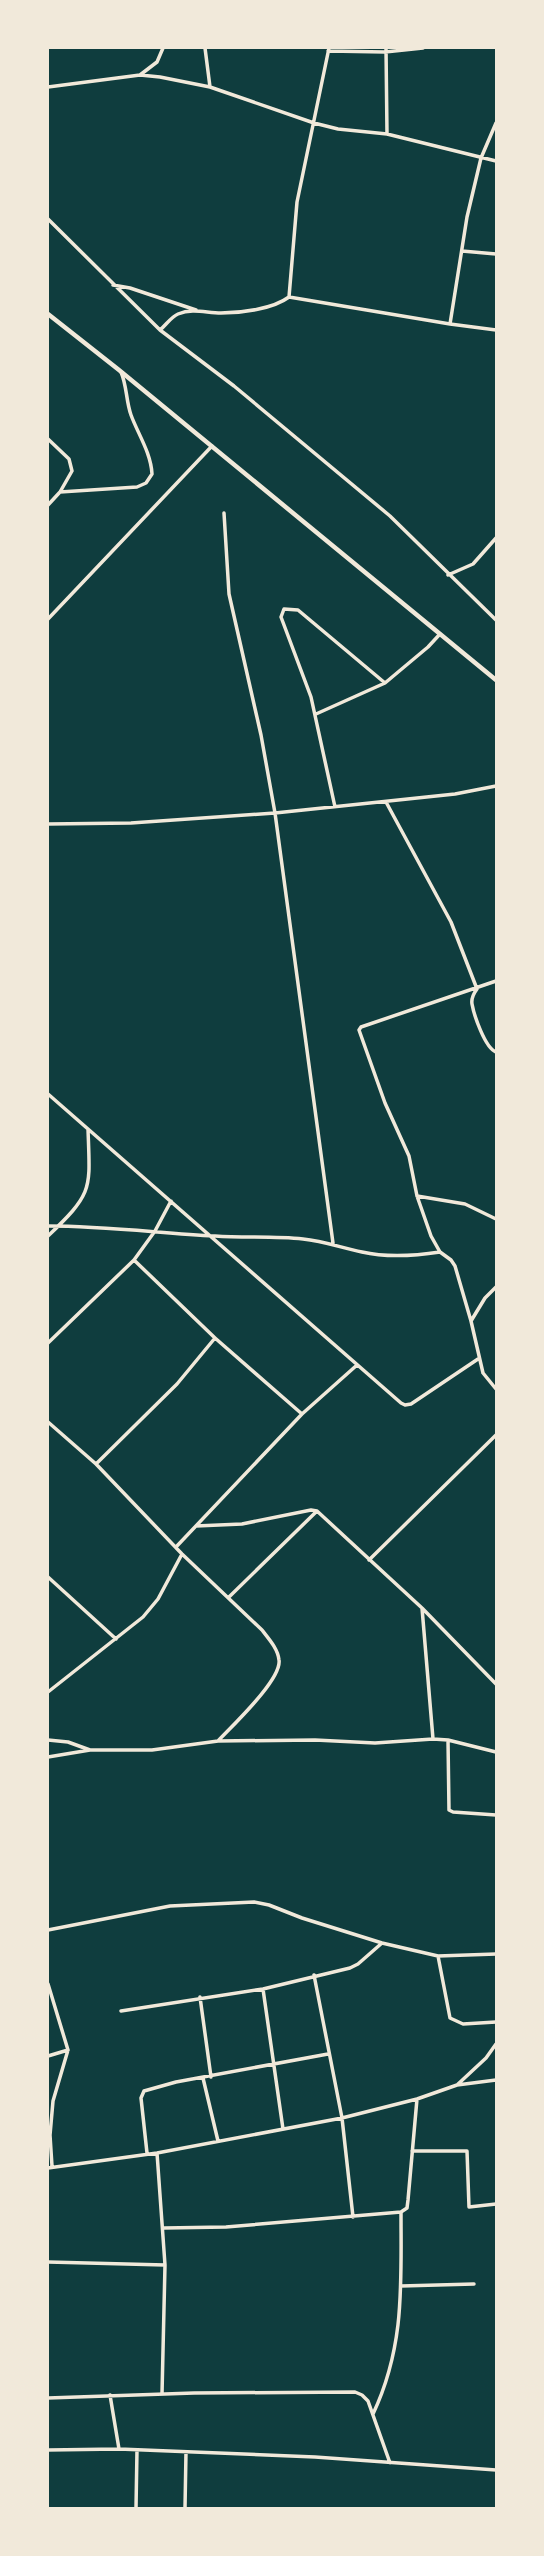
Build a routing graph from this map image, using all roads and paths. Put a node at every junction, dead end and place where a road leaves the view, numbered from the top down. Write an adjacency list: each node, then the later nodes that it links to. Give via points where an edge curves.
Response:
1 (163, 48): 6 (street, via 157,62)
2 (205, 48): 8 (street)
3 (423, 48): 5 (street)
4 (328, 49): 5 (street); 10 (street)
5 (386, 50): 11 (street)
6 (140, 75): 7 (street); 8 (street)
7 (48, 87)
8 (210, 87): 10 (street)
9 (496, 123): 12 (street)
10 (314, 124): 11 (street); 18 (street, via 297,202)
11 (387, 134): 12 (street)
12 (480, 158): 13 (street); 15 (street, via 466,217)
13 (496, 161)
14 (48, 219): 17 (street)
15 (462, 251): 16 (street); 21 (street)
16 (496, 254)
17 (113, 285): 19 (street); 22 (street)
18 (289, 297): 19 (street, via 283,301 240,311 220,313); 21 (street)
19 (197, 310): 22 (street, via 176,315)
20 (48, 314): 24 (street)
21 (450, 324): 23 (street)
22 (160, 330): 31 (street, via 234,386 390,516)
23 (496, 330)
24 (119, 370): 26 (street); 27 (street, via 126,384 131,414 148,454 152,474 146,483 137,487)
25 (48, 439): 27 (street, via 72,465 72,471)
26 (212, 446): 32 (street); 34 (street)
27 (60, 492): 28 (street)
28 (48, 505)
29 (224, 513): 41 (street, via 230,601 261,734)
30 (496, 538): 31 (street, via 473,564)
31 (448, 575): 33 (street)
32 (48, 619)
33 (496, 620)
34 (440, 634): 35 (street); 36 (street, via 423,652)
35 (496, 680)
36 (384, 683): 37 (street); 37 (street, via 298,610 284,609 281,617)
37 (316, 714): 40 (street)
38 (496, 786): 39 (street, via 455,794)
39 (386, 802): 40 (street); 44 (street, via 451,922)
40 (335, 807): 41 (street)
41 (275, 813): 42 (street, via 131,823); 56 (street)
42 (48, 824)
43 (496, 981): 44 (street)
44 (477, 989): 45 (street, via 472,1003 487,1045); 48 (street, via 359,1030 385,1104 409,1156)
45 (496, 1052)
46 (48, 1094): 47 (street)
47 (88, 1129): 49 (street); 52 (street, via 88,1187 80,1204)
48 (417, 1196): 50 (street, via 465,1204); 57 (street, via 431,1236)
49 (171, 1201): 53 (street); 55 (street)
50 (496, 1219)
51 (48, 1226): 52 (street)
52 (58, 1226): 53 (street); 54 (street)
53 (155, 1231): 55 (street); 58 (street)
54 (48, 1236)
55 (213, 1236): 56 (street, via 301,1239); 64 (street)
56 (333, 1243): 57 (street, via 383,1256 416,1256)
57 (440, 1252): 60 (street, via 455,1266)
58 (134, 1260): 61 (street); 62 (street)
59 (496, 1287): 60 (street, via 485,1298)
60 (471, 1321): 63 (street)
61 (215, 1338): 66 (street); 69 (street, via 176,1384)
62 (48, 1344)
63 (478, 1359): 64 (street, via 441,1386 405,1405); 65 (street, via 483,1373)
64 (357, 1365): 66 (street)
65 (496, 1389)
66 (302, 1414): 71 (street)
67 (48, 1422): 69 (street)
68 (496, 1435): 74 (street)
69 (96, 1464): 72 (street)
70 (317, 1511): 71 (street, via 311,1510 242,1524); 74 (street); 76 (street)
71 (196, 1526): 72 (street)
72 (176, 1547): 73 (street)
73 (182, 1554): 76 (street); 78 (street, via 158,1599 143,1617)
74 (369, 1560): 77 (street)
75 (48, 1577): 78 (street)
76 (229, 1597): 84 (street, via 273,1644 279,1658 279,1667 276,1677)
77 (422, 1608): 79 (street); 81 (street)
78 (116, 1639): 80 (street)
79 (496, 1684)
80 (48, 1692)
81 (433, 1739): 83 (street); 84 (street, via 374,1743 315,1740)
82 (48, 1740): 85 (street, via 68,1742)
83 (448, 1740): 86 (street); 88 (street, via 450,1812)
84 (218, 1741): 85 (street, via 152,1750)
85 (90, 1750): 87 (street)
86 (496, 1752)
87 (48, 1757)
88 (496, 1815)
89 (48, 1930): 90 (street, via 170,1906 254,1902)
90 (382, 1943): 92 (street); 93 (street, via 355,1966)
91 (496, 1954): 92 (street)
92 (438, 1956): 98 (street, via 450,2018 463,2024)
93 (314, 1975): 95 (street); 102 (street)
94 (48, 1984): 100 (street)
95 (263, 1989): 96 (street); 104 (street)
96 (200, 1997): 97 (street); 105 (street)
97 (121, 2011)
98 (496, 2022)
99 (496, 2044): 101 (street)
100 (68, 2050): 103 (street); 110 (street)
101 (495, 2050): 108 (street)
102 (328, 2054): 104 (street); 111 (street)
103 (48, 2056)
104 (276, 2065): 105 (street); 112 (street)
105 (211, 2077): 106 (street)
106 (203, 2078): 113 (street); 115 (street, via 147,2089 141,2094)
107 (496, 2080): 108 (street)
108 (457, 2085): 109 (street)
109 (416, 2099): 111 (street); 114 (street)
110 (50, 2101): 117 (street)
111 (342, 2118): 112 (street); 120 (street)
112 (283, 2129): 113 (street)
113 (218, 2141): 116 (street)
114 (412, 2151): 118 (street, via 467,2151 469,2206); 119 (street, via 408,2205)
115 (147, 2153): 116 (street); 117 (street)
116 (157, 2153): 121 (street)
117 (50, 2167)
118 (496, 2204)
119 (401, 2212): 120 (street); 125 (street)
120 (353, 2217): 121 (street, via 226,2227)
121 (164, 2228): 123 (street)
122 (48, 2262): 123 (street)
123 (165, 2265): 126 (street)
124 (474, 2284): 125 (street)
125 (401, 2286): 129 (street, via 396,2350 390,2374)
126 (162, 2394): 127 (street); 129 (street, via 356,2392 368,2400)
127 (110, 2395): 128 (street); 130 (street)
128 (48, 2398)
129 (373, 2414): 134 (street)
130 (119, 2449): 131 (street); 132 (street)
131 (48, 2450)
132 (137, 2450): 133 (street); 136 (street)
133 (186, 2452): 134 (street); 137 (street)
134 (390, 2462): 135 (street)
135 (496, 2470)
136 (136, 2508)
137 (185, 2508)

